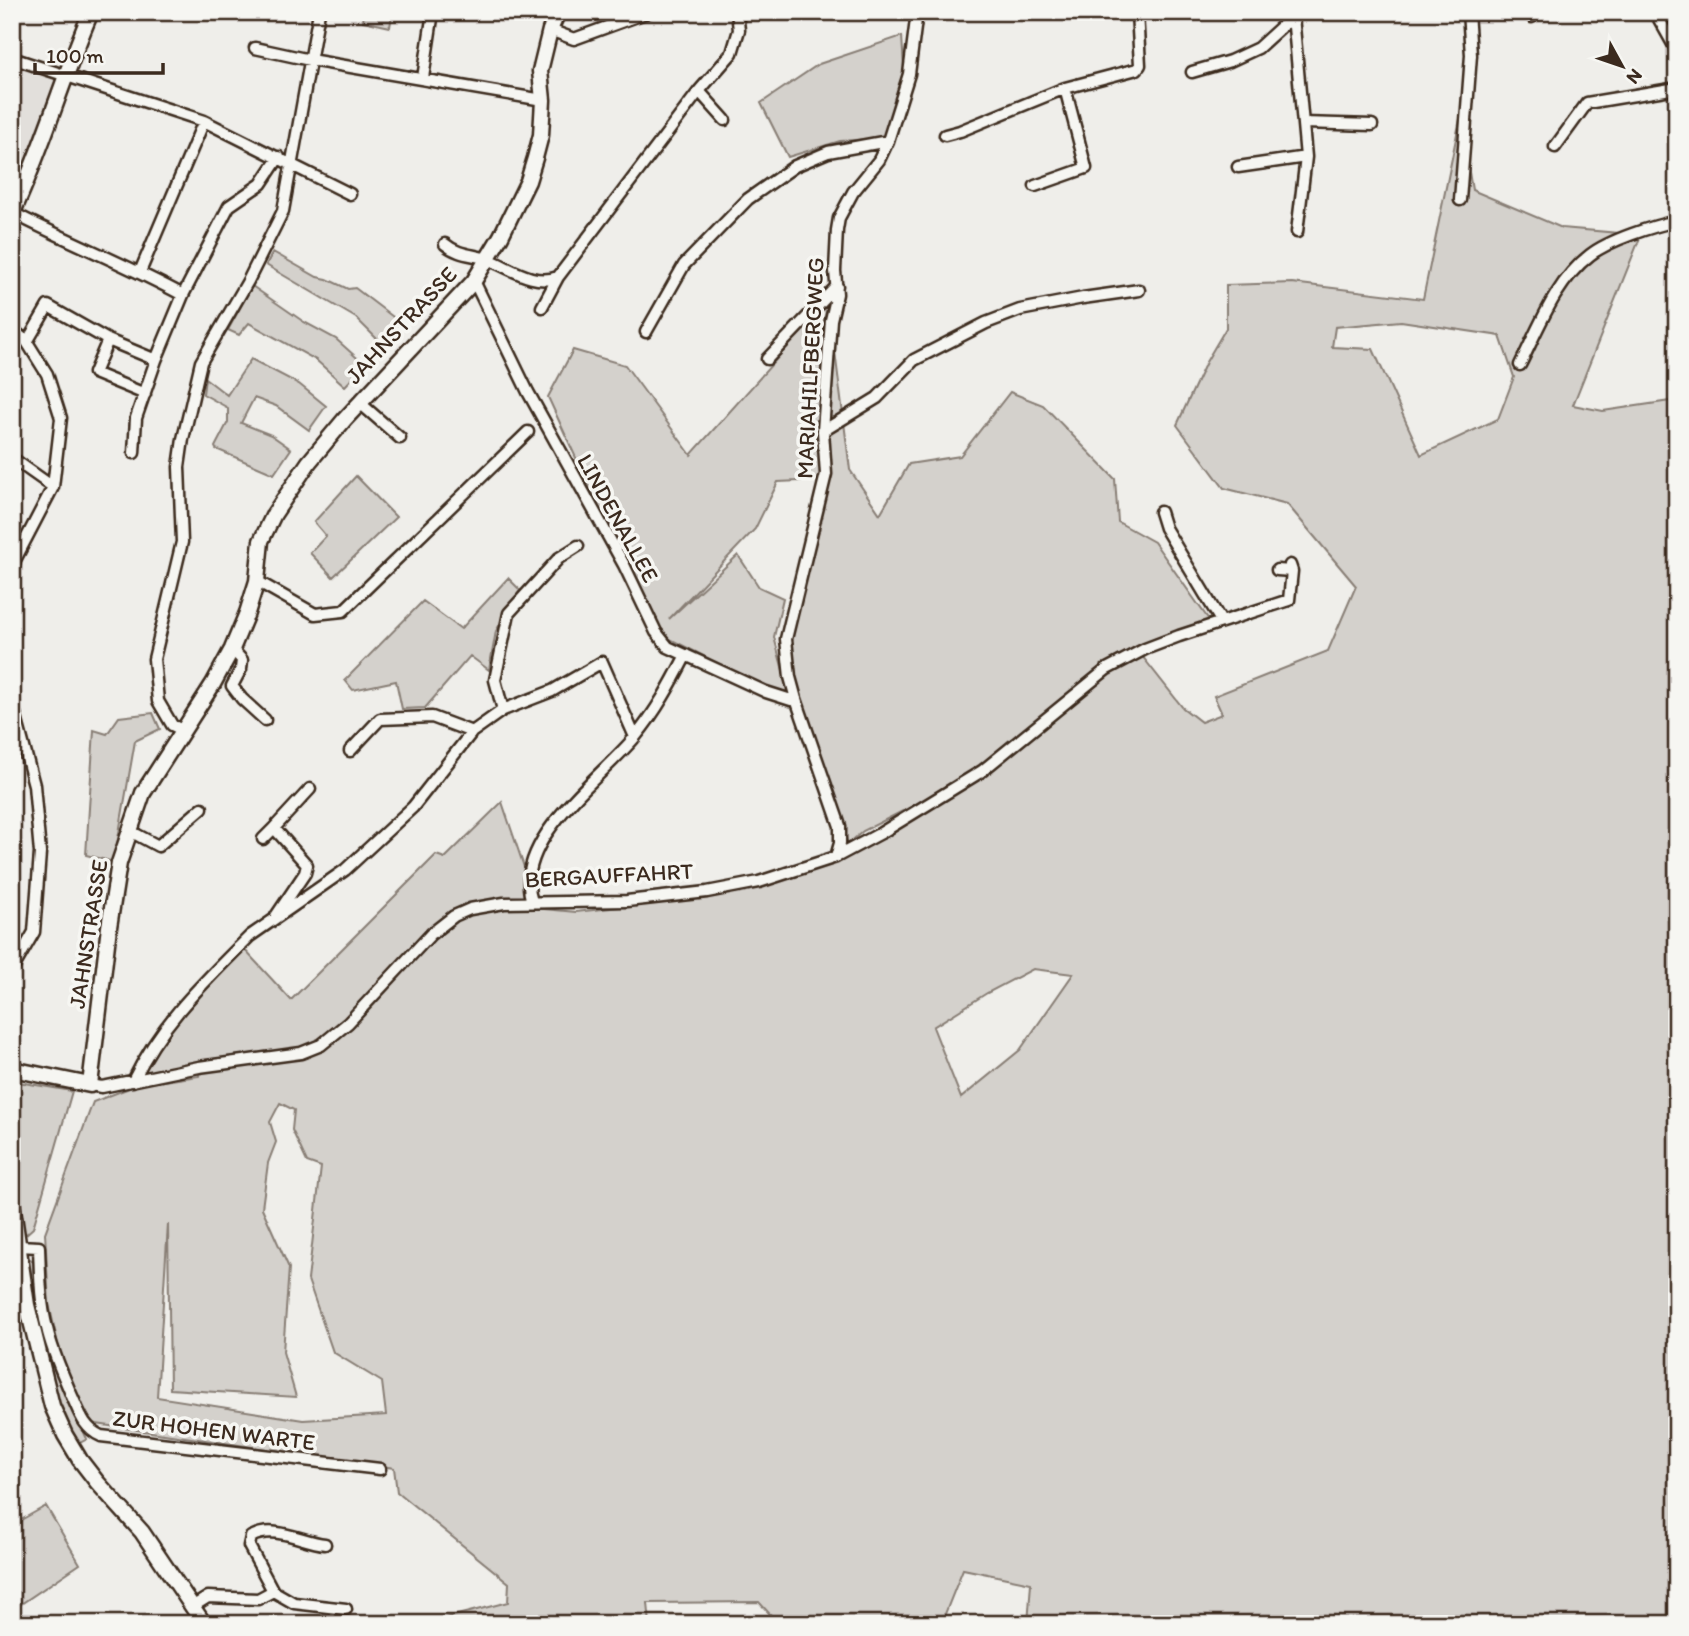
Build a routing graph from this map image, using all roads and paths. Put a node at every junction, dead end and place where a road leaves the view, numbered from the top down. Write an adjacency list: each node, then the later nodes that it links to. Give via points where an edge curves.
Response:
1 (91, 12): 18 (street)
2 (319, 12): 16 (street)
3 (433, 12): 19 (street)
4 (558, 12): 12 (street, JAHNSTRASSE)
5 (648, 12): 12 (street, via 574,39)
6 (737, 12): 22 (street, via 739,30 732,53)
7 (917, 12): 29 (street, MARIAHILFBERGWEG, via 909,74)
8 (1138, 12): 20 (street, via 1137,69)
9 (1468, 12): 37 (street, via 1471,55)
10 (1655, 12): 14 (street)
11 (1293, 14): 17 (street, via 1258,48); 26 (street)
12 (550, 30): 23 (street, JAHNSTRASSE, via 540,71)
13 (255, 48): 16 (street)
14 (1677, 51)
15 (12, 58): 18 (street)
16 (310, 60): 19 (street); 33 (street)
17 (1192, 72)
18 (65, 74): 25 (street); 38 (street)
19 (423, 78): 23 (street)
20 (1065, 88): 28 (street); 35 (street, via 1086,168)
21 (1677, 88): 30 (street, via 1587,103)
22 (699, 91): 24 (street); 44 (street)
23 (543, 100): 42 (street, JAHNSTRASSE, via 541,135 528,181)
24 (725, 120)
25 (204, 121): 31 (street); 43 (street)
26 (1303, 123): 27 (street); 32 (street)
27 (1371, 125)
28 (945, 135)
29 (888, 141): 46 (street, MARIAHILFBERGWEG, via 839,218); 51 (street, via 828,152 806,161 748,199 684,265)
30 (1555, 147)
31 (279, 157): 33 (street); 48 (street, via 261,184 229,205)
32 (1306, 157): 34 (street); 40 (street)
33 (292, 164): 36 (street); 77 (street, via 282,211 201,362 183,439 182,542 154,659 158,701 172,724)
34 (1238, 167)
35 (1035, 186)
36 (350, 194)
37 (1460, 200)
38 (13, 213): 43 (street)
39 (1677, 221): 56 (street, via 1628,236 1591,254 1564,281)
40 (1297, 232)
41 (445, 244): 42 (street, via 454,252)
42 (488, 259): 44 (street, via 524,276 549,281); 45 (street, JAHNSTRASSE)
43 (140, 272): 48 (street)
44 (558, 277): 49 (street)
45 (474, 281): 58 (street, JAHNSTRASSE); 72 (street, LINDENALLEE, via 656,632 668,647)
46 (837, 286): 54 (street); 59 (street, MARIAHILFBERGWEG)
47 (1139, 290): 59 (street, via 1020,310 986,323 914,360 877,398)
48 (183, 295): 55 (street)
49 (542, 307)
50 (12, 328): 53 (street)
51 (646, 332)
52 (108, 340): 53 (street, via 48,306); 55 (street); 57 (street, via 94,373)
53 (27, 342): 64 (street, via 47,374 61,418)
54 (767, 359)
55 (156, 360): 57 (street)
56 (1520, 365)
57 (145, 394): 62 (street, via 134,429)
58 (360, 403): 61 (street); 69 (street, JAHNSTRASSE, via 309,462 274,513 261,541)
59 (823, 431): 73 (street, MARIAHILFBERGWEG, via 826,474 786,639)
60 (528, 432): 69 (street, via 342,611 315,614)
61 (400, 438)
62 (134, 453)
63 (12, 458): 64 (street)
64 (53, 487): 67 (street)
65 (1160, 512): 70 (street)
66 (578, 546): 75 (street, via 559,558 509,613 495,680)
67 (13, 569)
68 (1277, 570): 70 (street, BERGAUFFAHRT, via 1291,568 1289,600)
69 (257, 581): 71 (street, JAHNSTRASSE)
70 (1221, 621): 86 (street, BERGAUFFAHRT, via 1145,649 1107,669 982,771)
71 (232, 649): 76 (street, JAHNSTRASSE, via 242,660 232,686); 77 (street, JAHNSTRASSE)
72 (686, 655): 73 (street, LINDENALLEE, via 766,692); 79 (street)
73 (796, 699): 86 (street, MARIAHILFBERGWEG, via 840,826)
74 (12, 702): 89 (street, via 34,785 40,853 34,932)
75 (502, 710): 78 (street); 79 (street, via 552,691 602,662)
76 (265, 720)
77 (182, 730): 84 (street, JAHNSTRASSE, via 143,793)
78 (472, 732): 80 (street, via 432,717 380,719); 88 (street, via 413,807 345,870)
79 (635, 737): 87 (street, via 553,821 531,864 527,888)
80 (350, 751)
81 (310, 789): 83 (street)
82 (202, 808): 84 (street, via 159,846)
83 (274, 828): 85 (street); 88 (street, via 307,865)
84 (130, 831): 92 (street, JAHNSTRASSE, via 119,863)
85 (263, 839)
86 (836, 857): 87 (street, BERGAUFFAHRT, via 759,882 707,892 627,901)
87 (531, 902): 91 (street, BERGAUFFAHRT, via 488,905 454,916 321,1045 301,1053)
88 (272, 922): 91 (street, via 250,936 180,1006)
89 (12, 970)
90 (12, 1069): 92 (street, BERGAUFFAHRT)
91 (132, 1081): 92 (street, BERGAUFFAHRT)
92 (90, 1086)
93 (12, 1202): 94 (street)
94 (18, 1246): 95 (street, ZUR HOHEN WARTE, via 39,1247 47,1328 57,1362 91,1431 101,1436); 99 (street, via 52,1406 65,1435 80,1460 142,1532)
95 (380, 1469)
96 (326, 1544): 97 (street, via 260,1532 251,1537 249,1546)
97 (273, 1591): 98 (street, via 294,1603); 99 (street, via 258,1599 208,1597)
98 (346, 1609)
99 (196, 1618)

